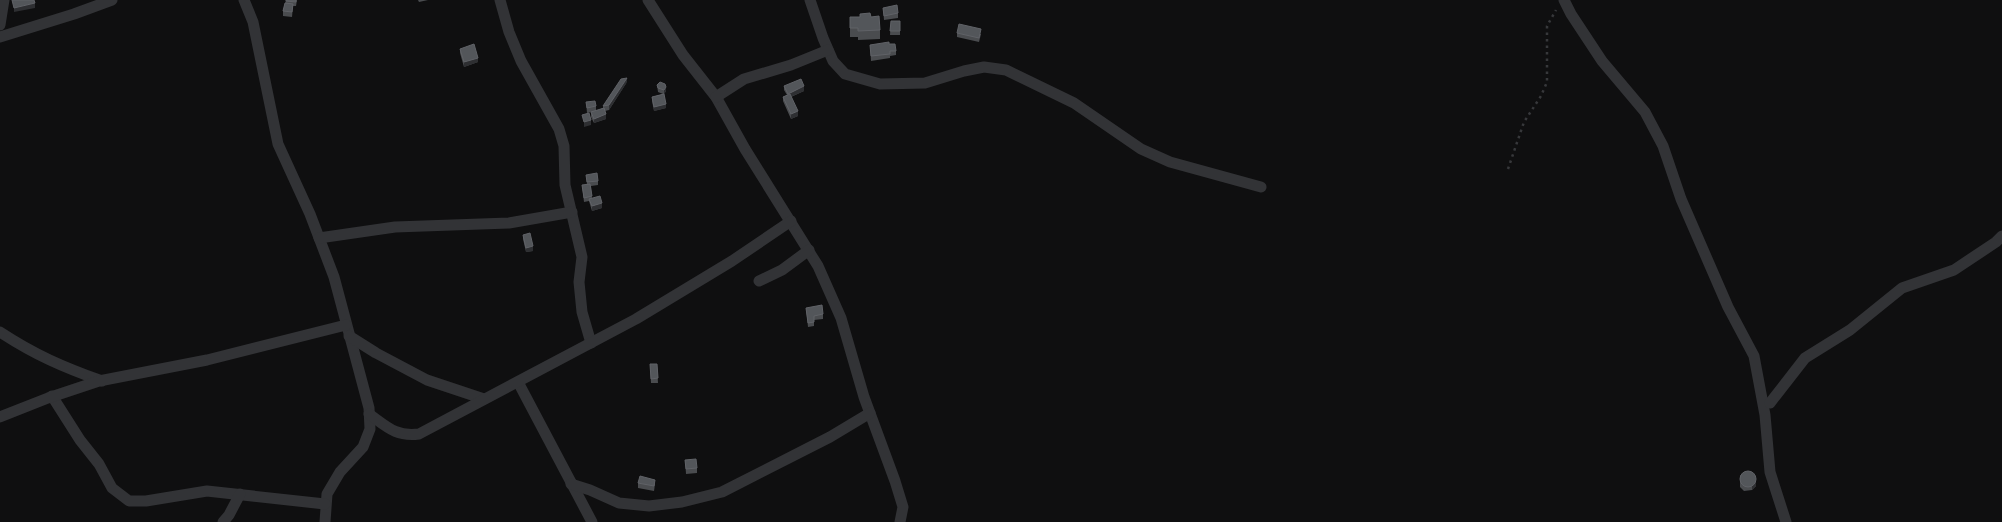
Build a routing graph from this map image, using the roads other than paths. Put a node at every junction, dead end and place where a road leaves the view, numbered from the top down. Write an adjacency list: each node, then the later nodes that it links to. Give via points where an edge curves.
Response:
1 (4, 0): 8 (street)
2 (112, 0): 9 (street)
3 (244, 0): 16 (street, via 253,22 278,144)
4 (500, 0): 13 (street, via 521,61 559,129)
5 (648, 0): 11 (street, via 683,55)
6 (810, 0): 10 (street)
7 (1561, 3): 37 (street, via 1602,61 1645,112 1671,166 1681,199 1728,307 1754,356 1765,415 1770,472)
8 (0, 25)
9 (0, 37)
10 (828, 50): 11 (street, via 744,79); 12 (street, via 845,74 880,84 925,83 984,67 1006,70 1074,102 1141,149 1170,162)
11 (716, 97): 14 (street)
12 (1261, 187)
13 (572, 212): 16 (street, via 508,223 395,227); 21 (street, via 582,257 579,282 582,312)
14 (791, 221): 17 (street); 21 (street, via 732,261)
15 (2002, 236): 26 (street, via 1954,270 1902,288 1850,330 1805,358)
16 (319, 238): 19 (street, via 334,277)
17 (809, 250): 18 (street, via 782,270); 27 (street, via 842,318)
18 (759, 281)
19 (348, 331): 22 (street); 25 (street, via 376,354 427,380); 28 (street)
20 (0, 332): 22 (street, via 58,365)
21 (591, 343): 23 (street)
22 (102, 381): 24 (street)
23 (518, 382): 25 (street); 30 (street)
24 (52, 396): 29 (street); 31 (street, via 112,488 129,501 207,492)
25 (484, 399): 28 (street, via 419,434 406,436)
26 (1770, 404)
27 (870, 413): 30 (street, via 722,492 682,502 649,506 619,503); 36 (street, via 903,507)
28 (369, 414): 32 (street, via 370,429 363,447 340,472)
29 (0, 417)
30 (571, 484): 35 (street)
31 (240, 494): 32 (street); 33 (street)
32 (325, 504): 34 (street)
33 (223, 522)
34 (325, 522)
35 (592, 522)
36 (900, 522)
37 (1786, 522)

